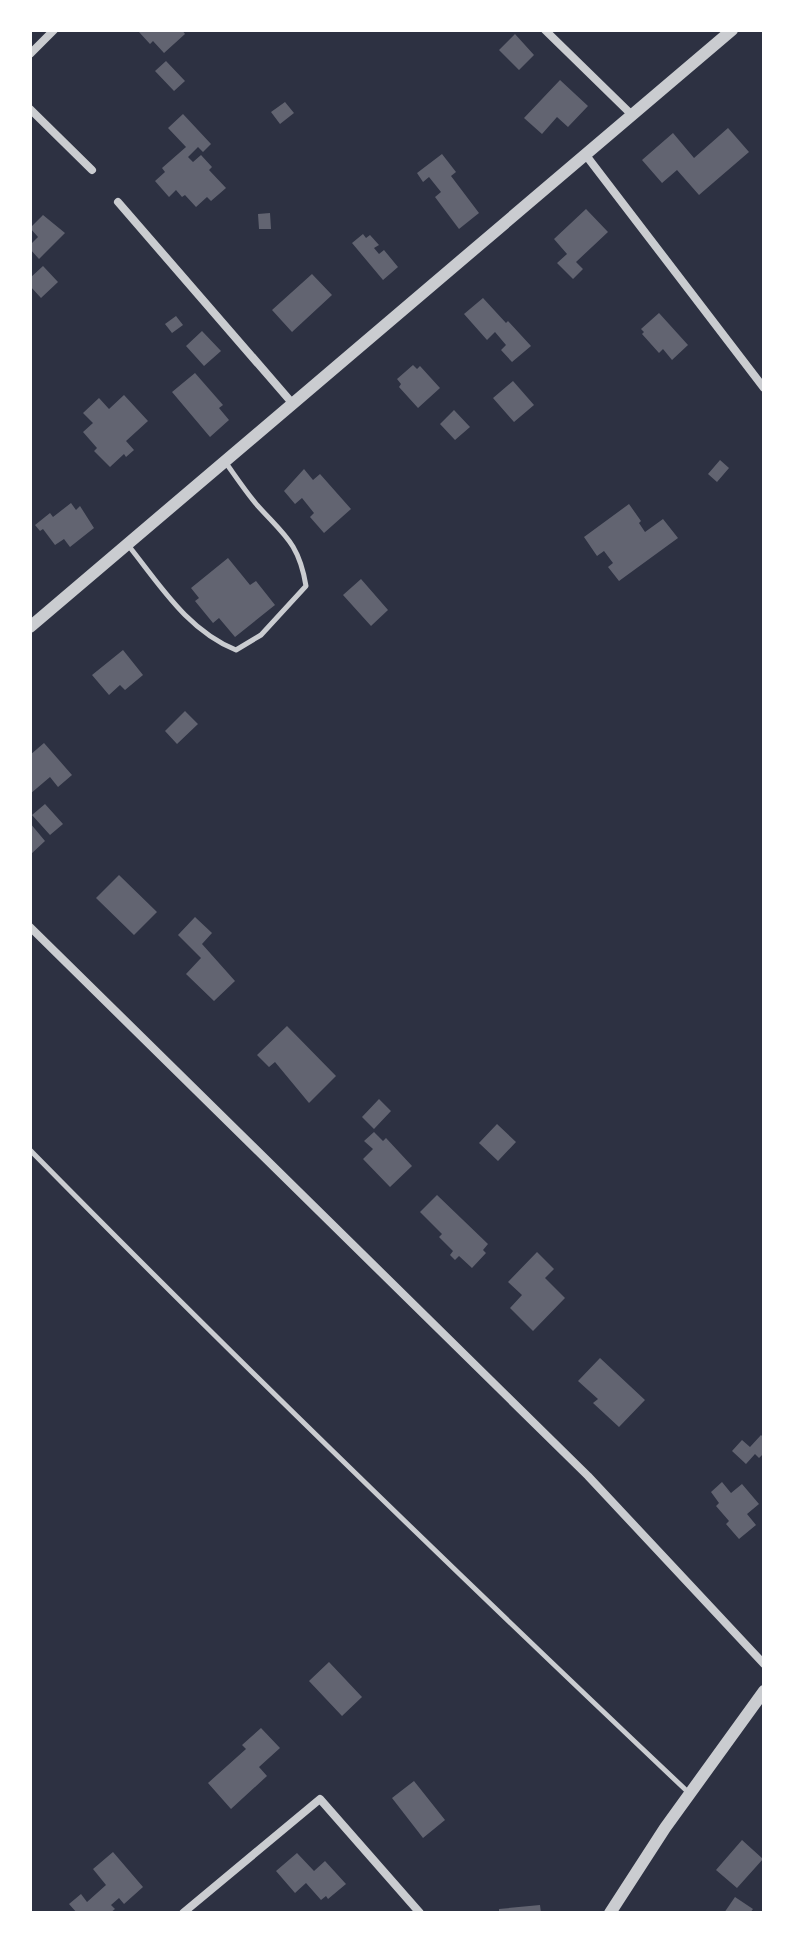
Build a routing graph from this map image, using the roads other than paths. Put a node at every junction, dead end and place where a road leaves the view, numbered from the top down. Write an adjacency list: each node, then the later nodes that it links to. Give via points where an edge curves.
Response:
1 (54, 30): 4 (street)
2 (545, 30): 6 (street)
3 (732, 30): 6 (street)
4 (30, 54)
5 (30, 109): 8 (street)
6 (632, 115): 7 (street)
7 (585, 154): 10 (street); 11 (street)
8 (92, 170)
9 (118, 202): 11 (street)
10 (764, 388)
11 (293, 404): 12 (street)
12 (225, 461): 13 (street); 13 (lane, via 288,536 302,562 306,586 261,635 236,650 217,642 189,622)
13 (128, 544): 14 (street)
14 (30, 627)
15 (30, 927): 17 (street, via 588,1476)
16 (30, 1150): 19 (lane, via 393,1510)
17 (764, 1664)
18 (764, 1691): 19 (street)
19 (690, 1793): 22 (street)
20 (183, 1913): 21 (street, via 320,1799)
21 (420, 1913)
22 (610, 1913)

